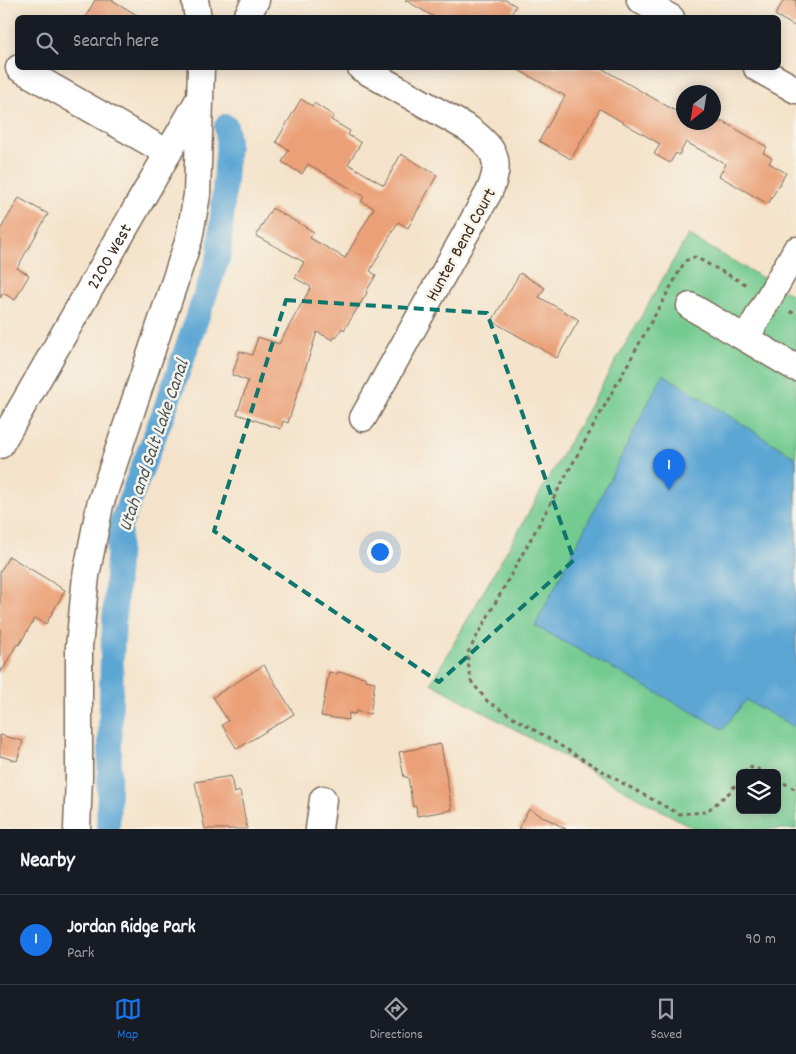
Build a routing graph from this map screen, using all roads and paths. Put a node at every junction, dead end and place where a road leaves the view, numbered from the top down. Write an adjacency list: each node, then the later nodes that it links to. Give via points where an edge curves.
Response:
1 (195, 0): 3 (street)
2 (640, 0): 4 (street)
3 (198, 15)
4 (666, 15)
5 (0, 56): 6 (street)
6 (15, 65)
7 (23, 70): 14 (street)
8 (201, 70): 13 (street)
9 (216, 70): 13 (street, 2200 West)
10 (365, 70): 20 (street, Hunter Bend Court, via 469,129 492,150 497,163 490,192)
11 (761, 70): 12 (street)
12 (796, 90)
13 (200, 96): 14 (street, 2200 West); 26 (street, via 198,195 189,239 100,506 86,576 79,647)
14 (168, 153): 21 (street, 2200 West)
15 (796, 250): 16 (street)
16 (764, 286): 18 (street); 23 (path, via 695,257 685,261 467,654 471,681 488,702 679,814 706,812)
17 (690, 306): 18 (street)
18 (746, 338): 19 (street)
19 (796, 368)
20 (363, 418)
21 (0, 445)
22 (781, 781): 24 (path)
23 (736, 784)
24 (796, 790)
25 (323, 799): 27 (street)
26 (77, 829)
27 (319, 829)

